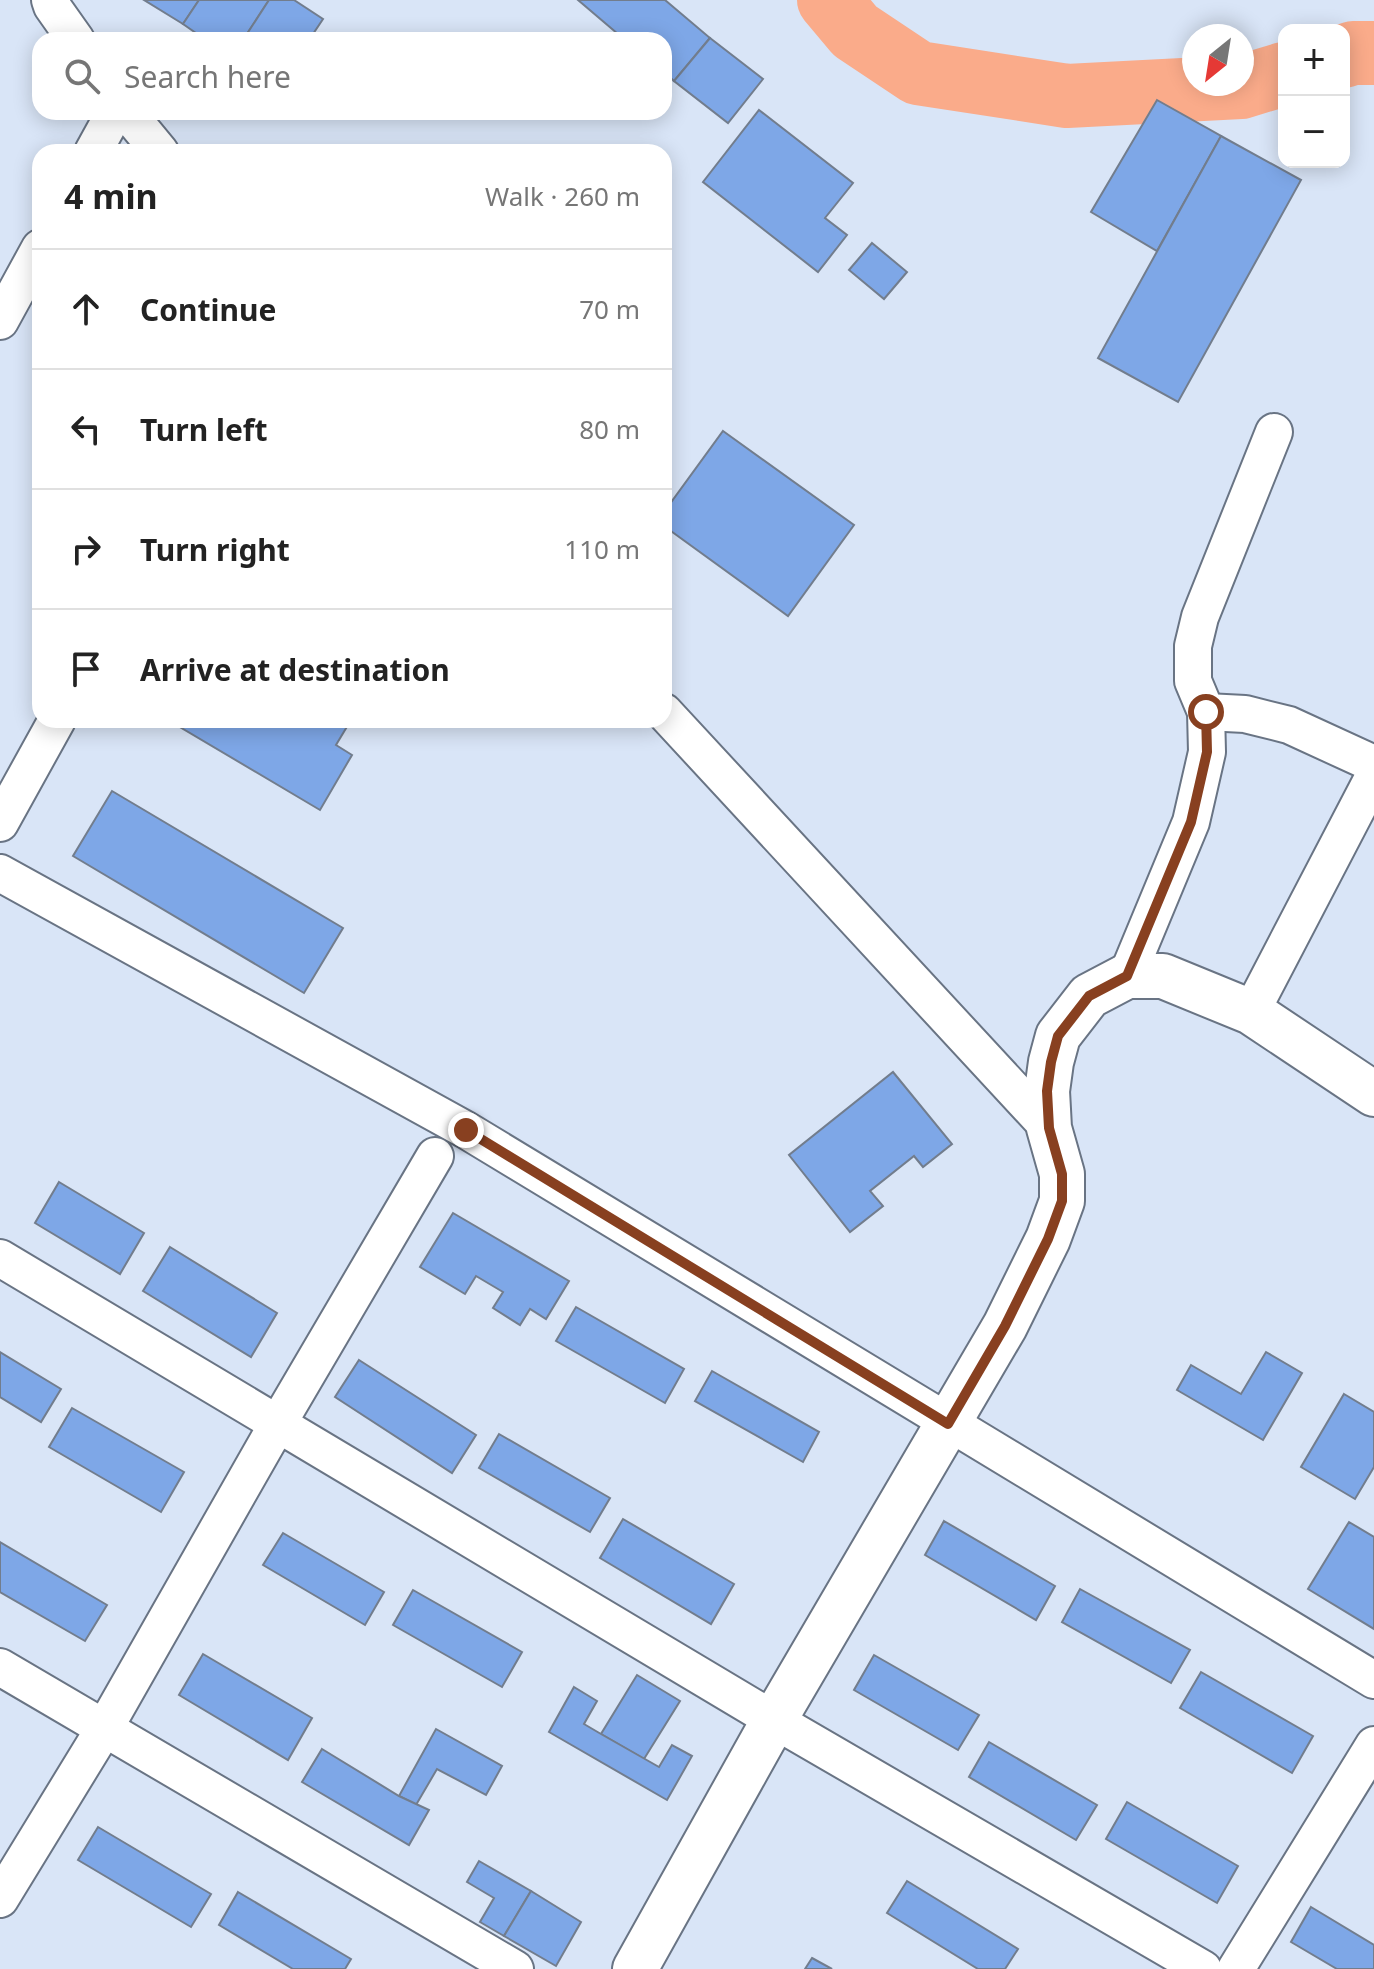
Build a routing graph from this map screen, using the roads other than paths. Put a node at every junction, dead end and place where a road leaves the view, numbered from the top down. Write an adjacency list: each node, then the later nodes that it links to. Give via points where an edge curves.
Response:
1 (50, 0): 2 (street)
2 (70, 32)
3 (111, 120): 5 (street)
4 (134, 120): 6 (street)
5 (97, 144)
6 (153, 144)
7 (32, 263): 8 (street)
8 (0, 321)
9 (1274, 432): 10 (street, via 1200,617 1193,681)
10 (1206, 712): 13 (street, via 1245,714 1289,725); 17 (street, via 1207,752 1191,822)
11 (672, 721): 20 (street)
12 (53, 728): 15 (street)
13 (1374, 764)
14 (1374, 776): 18 (street)
15 (0, 823)
16 (0, 873): 23 (street, via 466,1130)
17 (1127, 976): 18 (street, via 1163,976); 20 (street, via 1089,996 1058,1036 1047,1091)
18 (1251, 1012): 19 (street)
19 (1374, 1094)
20 (1049, 1128): 23 (street, via 1062,1174 1062,1201 1005,1326)
21 (435, 1156): 24 (street)
22 (0, 1258): 24 (street)
23 (948, 1424): 26 (street); 27 (street)
24 (277, 1425): 27 (street); 28 (street)
25 (0, 1667): 28 (street)
26 (1374, 1680)
27 (774, 1720): 32 (street); 33 (street)
28 (104, 1729): 30 (street); 31 (street)
29 (1374, 1745): 34 (street)
30 (0, 1899)
31 (515, 1969)
32 (635, 1969)
33 (1203, 1969)
34 (1236, 1969)

